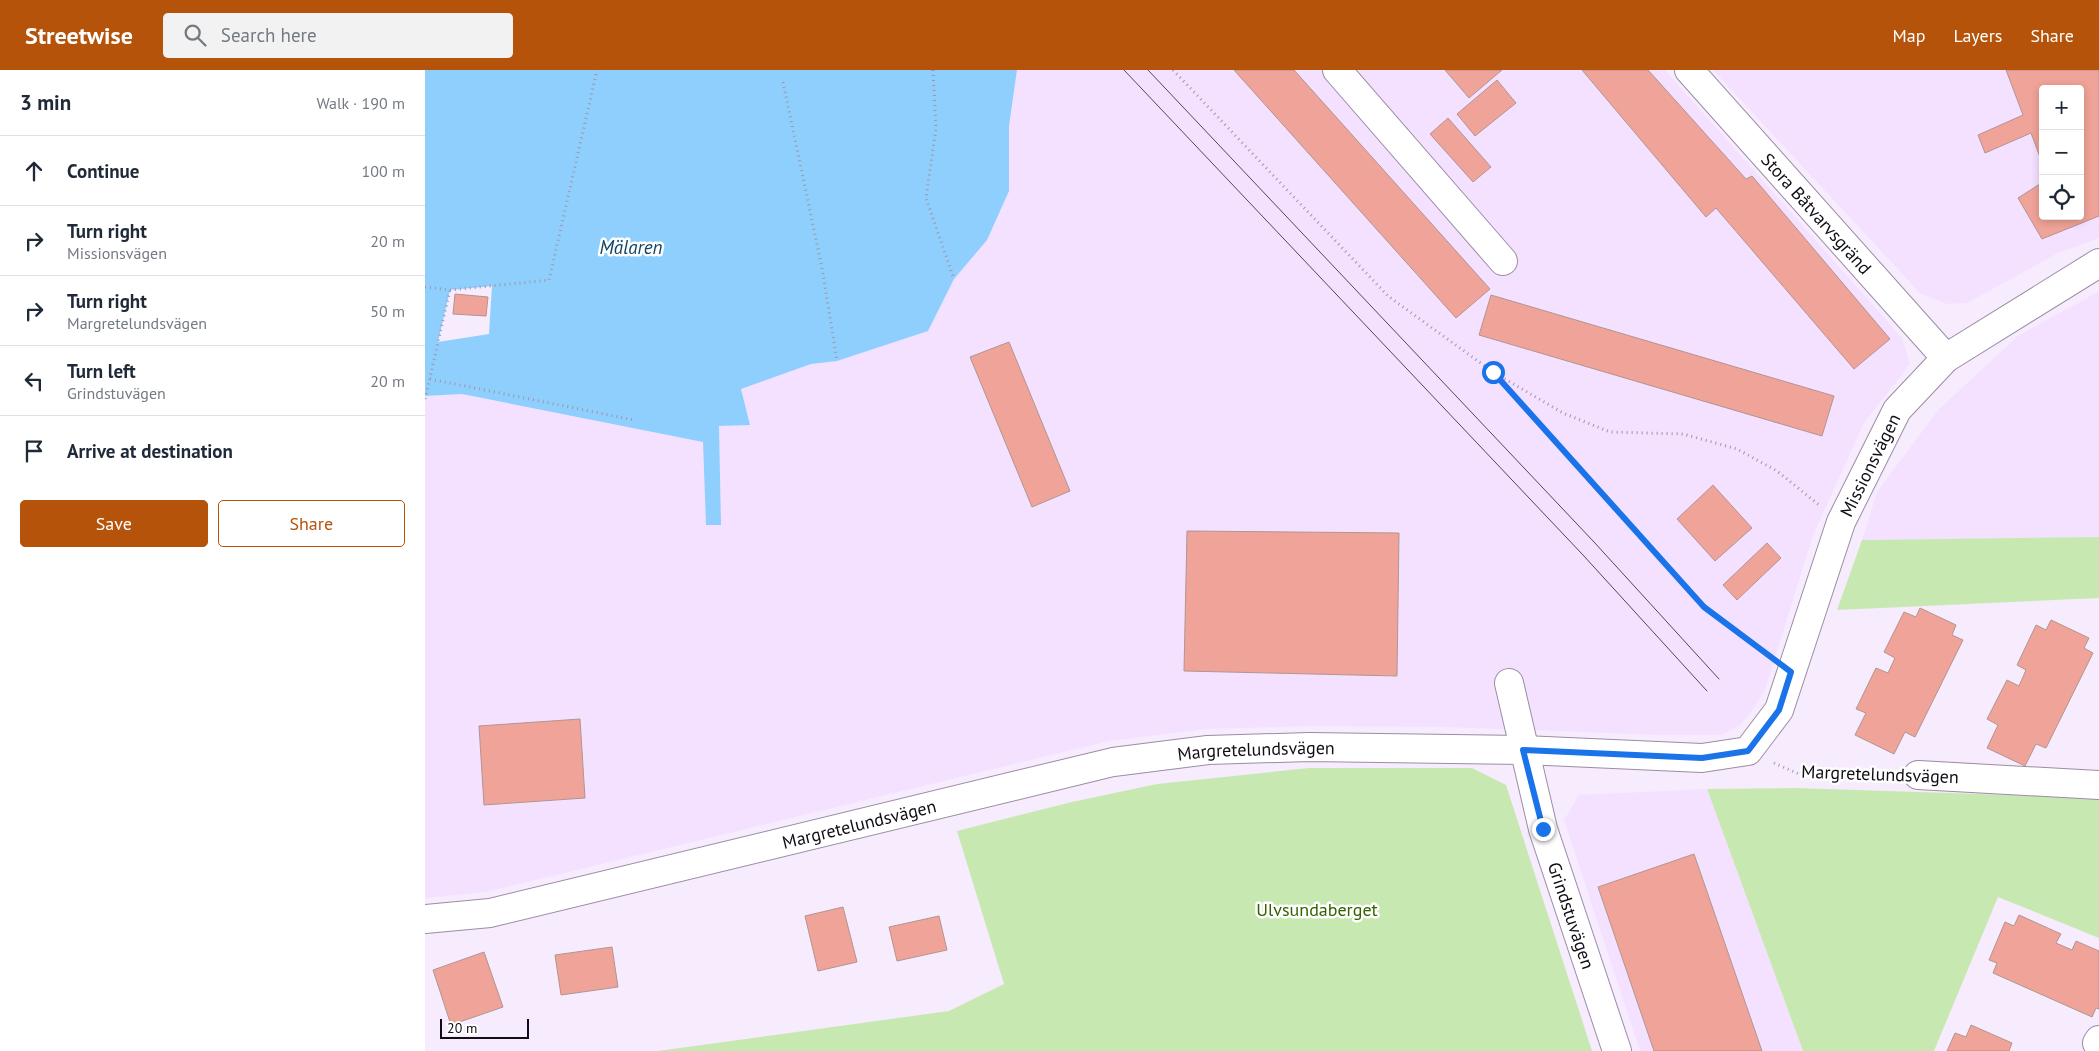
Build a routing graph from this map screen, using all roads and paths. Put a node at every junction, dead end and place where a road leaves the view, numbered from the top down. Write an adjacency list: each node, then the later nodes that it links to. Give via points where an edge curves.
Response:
1 (597, 70): 11 (path, via 549,280)
2 (933, 70): 9 (path, via 936,128 926,198)
3 (1173, 70): 14 (path, via 1389,296)
4 (1337, 70): 7 (street)
5 (1689, 70): 12 (street, Stora Båtvarvsgränd)
6 (783, 82): 13 (path, via 822,268)
7 (1503, 261)
8 (2099, 263): 12 (street, Missionsvägen)
9 (954, 279)
10 (425, 287): 11 (path)
11 (450, 290): 15 (path)
12 (1946, 358): 18 (street, Missionsvägen, via 1897,410)
13 (837, 361)
14 (1493, 372): 18 (path, via 1563,413 1610,432 1683,434 1737,449 1777,471); 19 (path, via 1704,607)
15 (430, 379): 16 (path); 17 (path)
16 (425, 399)
17 (634, 420)
18 (1841, 522): 19 (street, Missionsvägen)
19 (1791, 672): 22 (street, Missionsvägen, via 1779,710)
20 (1509, 683): 21 (street, Grindstuvägen)
21 (1523, 750): 22 (street, Margretelundsvägen, via 1702,758); 25 (street, Margretelundsvägen, via 1319,747 1227,750 1113,762 490,913); 26 (street, Grindstuvägen, via 1543,829)
22 (1748, 751): 23 (path, Margretelundsvägen, via 1799,774)
23 (1918, 775): 24 (street, Margretelundsvägen)
24 (2099, 785)
25 (425, 919)
26 (1617, 1051)

